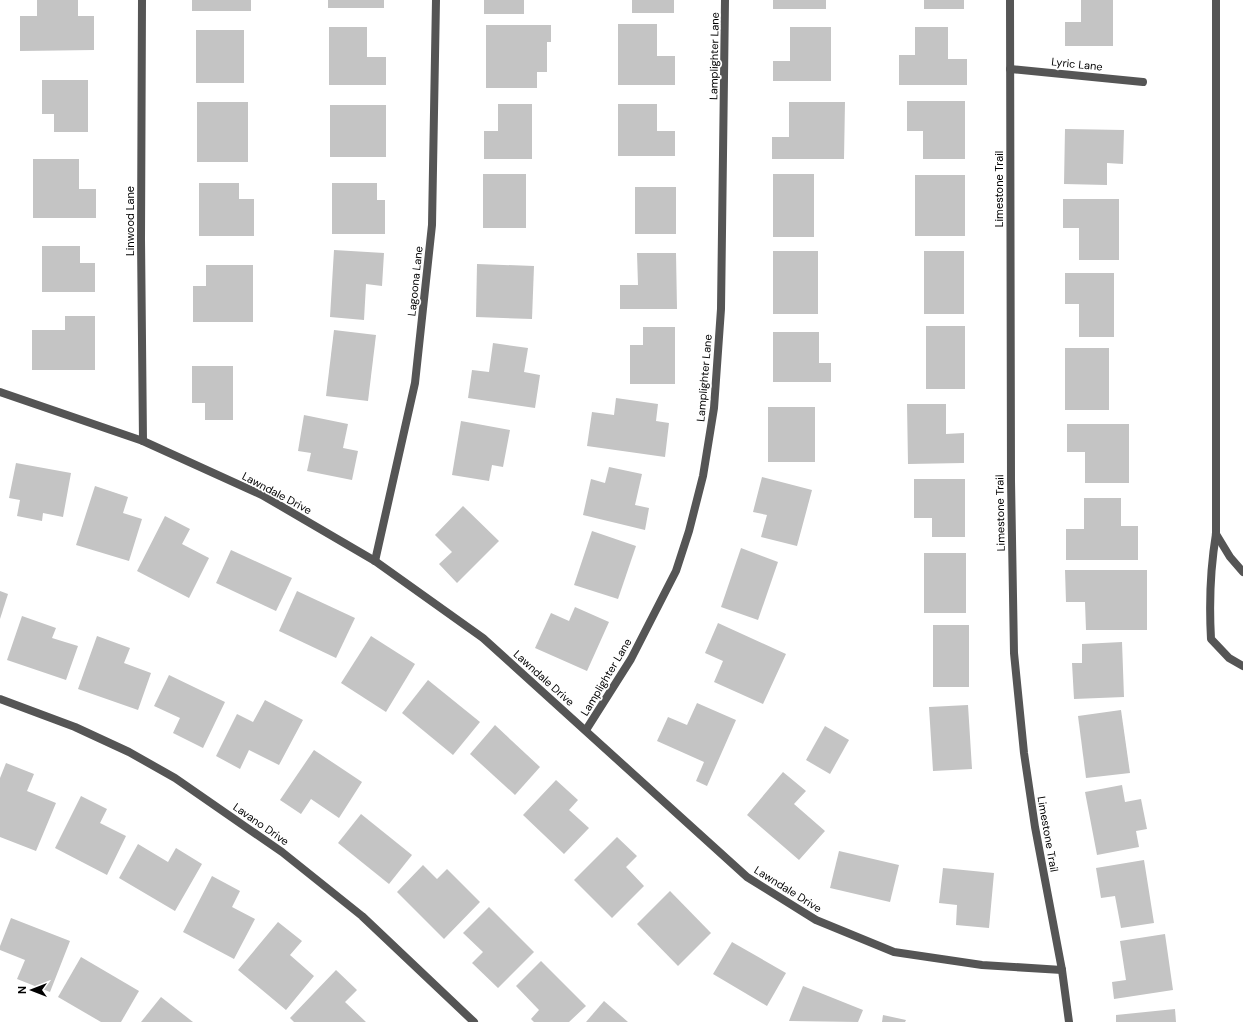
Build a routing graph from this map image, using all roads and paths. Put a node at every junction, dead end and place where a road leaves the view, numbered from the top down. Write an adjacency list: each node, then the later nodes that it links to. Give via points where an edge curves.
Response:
1 (142, 0): 9 (street, Linwood Lane)
2 (436, 0): 11 (street, Lagoona Lane, via 432,225 415,383)
3 (726, 0): 15 (street, Lamplighter Lane, via 721,309 714,408 703,476 676,570 632,659)
4 (1010, 0): 6 (street, Limestone Trail)
5 (1216, 0): 10 (street)
6 (1010, 69): 7 (street, Lyric Lane); 16 (street, Limestone Trail, via 1014,653 1024,753 1035,827)
7 (1143, 82)
8 (0, 392): 9 (street, Lawndale Drive)
9 (143, 441): 11 (street, Lawndale Drive, via 262,495)
10 (1216, 534): 12 (street); 13 (street, via 1210,569 1211,639 1229,658)
11 (375, 561): 15 (street, Lawndale Drive, via 483,638)
12 (1243, 572)
13 (1243, 666)
14 (0, 699): 17 (street, Lavano Drive, via 75,727 129,752 175,778 282,852 362,916)
15 (586, 730): 16 (street, Lawndale Drive, via 747,877 816,920 894,952 982,965)
16 (1062, 970): 18 (street, Limestone Trail)
17 (474, 1022)
18 (1069, 1022)

